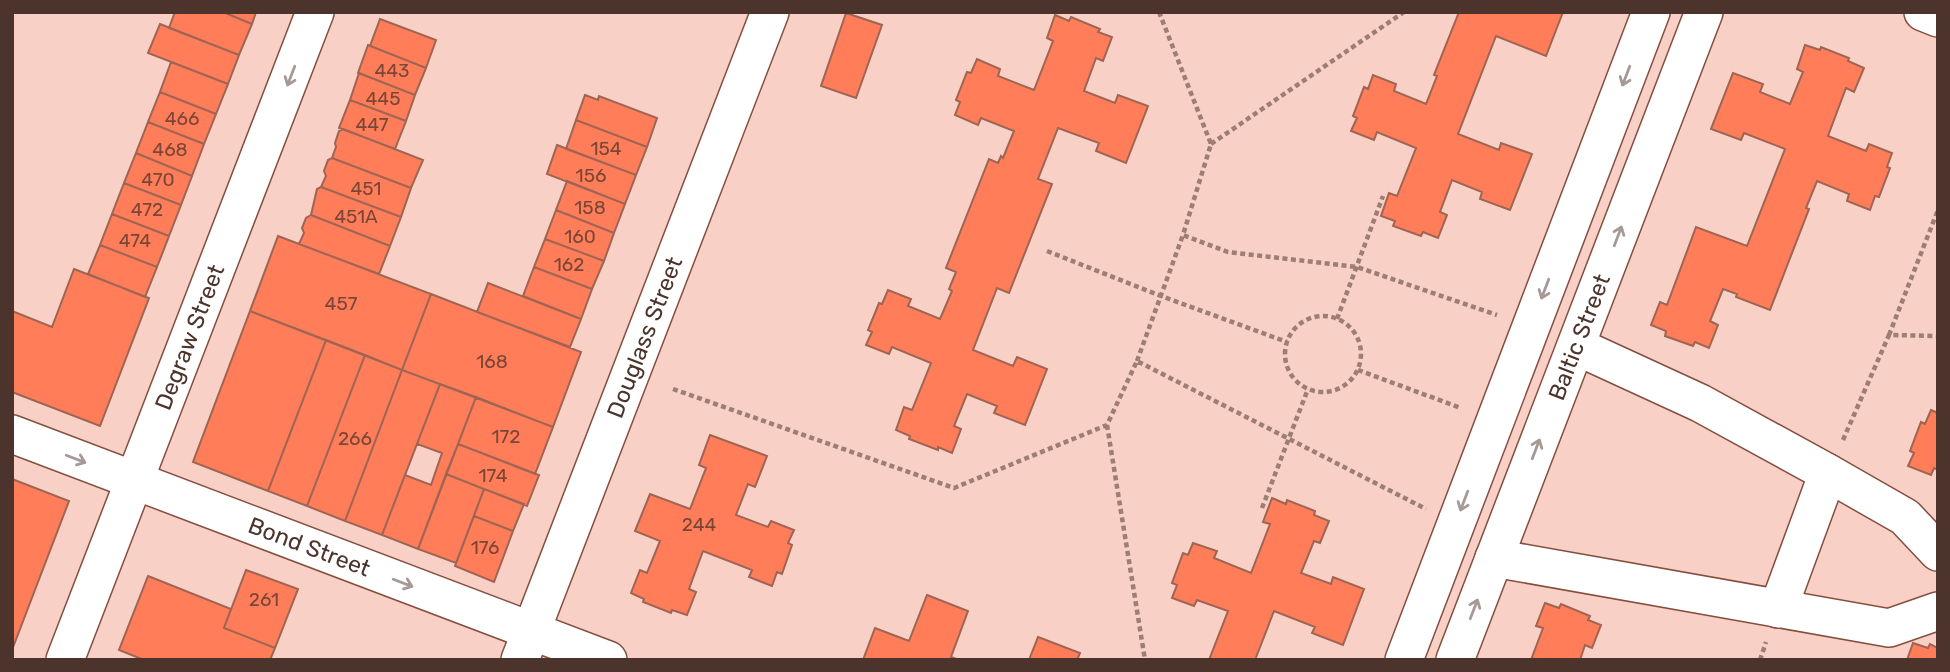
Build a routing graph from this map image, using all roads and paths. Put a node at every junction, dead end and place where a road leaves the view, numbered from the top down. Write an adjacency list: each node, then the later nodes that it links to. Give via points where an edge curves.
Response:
1 (315, 12): 31 (street, Degraw Street, one-way to 31)
2 (770, 12): 38 (street, Douglass Street)
3 (1159, 12): 9 (path)
4 (1404, 12): 9 (path)
5 (1651, 12): 17 (street, one-way to 17)
6 (1704, 12): 21 (street, Baltic Street, one-way to 6)
7 (1923, 12): 8 (street)
8 (1938, 18)
9 (1211, 144): 12 (path)
10 (1383, 195): 14 (path)
11 (1938, 210): 18 (path)
12 (1183, 235): 14 (path, via 1228,252); 15 (path)
13 (1047, 251): 15 (path)
14 (1357, 267): 16 (path); 17 (path)
15 (1161, 296): 20 (path); 22 (path)
16 (1337, 318): 20 (path, via 1313,317 1293,331); 23 (path, via 1356,334 1361,358)
17 (1531, 327): 33 (street, one-way to 33)
18 (1889, 335): 19 (path); 30 (path)
19 (1938, 336)
20 (1287, 342): 25 (path, via 1288,368)
21 (1576, 346): 30 (street, via 1700,403); 35 (street, Baltic Street, one-way to 21)
22 (1137, 361): 27 (path); 29 (path)
23 (1358, 370): 25 (path, via 1340,388 1328,392); 26 (path)
24 (673, 389): 27 (path, via 954,488)
25 (1308, 389): 29 (path)
26 (1461, 408)
27 (1107, 425): 41 (path)
28 (12, 434): 31 (street, Bond Street, one-way to 31)
29 (1289, 439): 32 (path); 33 (path)
30 (1828, 472): 34 (street, via 1905,517); 36 (street)
31 (133, 481): 38 (street, Bond Street, one-way to 38); 39 (street, Degraw Street)
32 (1262, 508)
33 (1456, 524): 42 (street)
34 (1938, 552)
35 (1494, 558): 36 (street); 43 (street, Baltic Street, one-way to 35)
36 (1778, 609): 37 (street, via 1889,628)
37 (1938, 611)
38 (525, 645): 40 (street, Bond Street)
39 (65, 660)
40 (608, 660)
41 (1145, 660)
42 (1404, 660)
43 (1455, 660)

